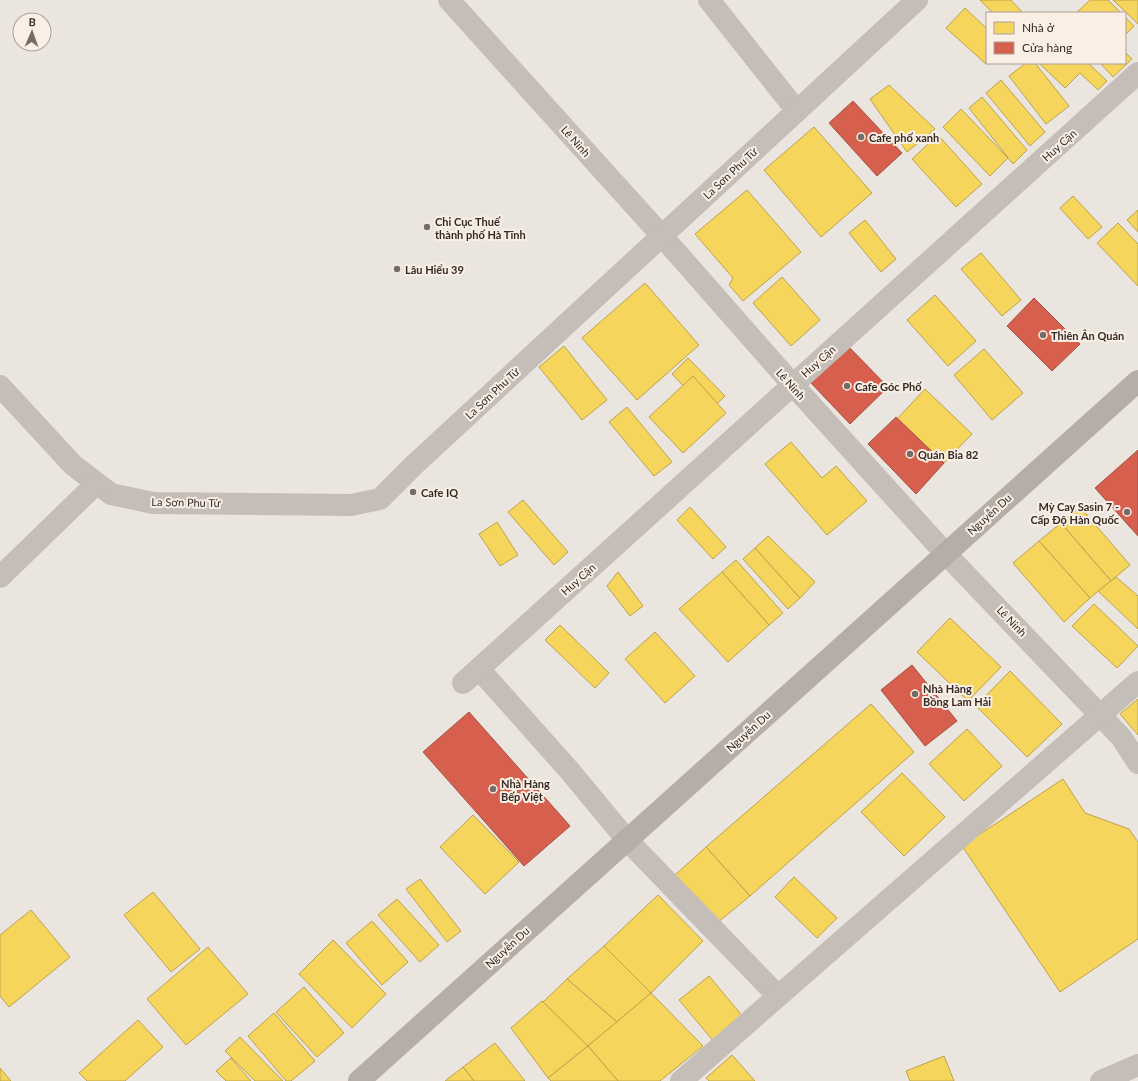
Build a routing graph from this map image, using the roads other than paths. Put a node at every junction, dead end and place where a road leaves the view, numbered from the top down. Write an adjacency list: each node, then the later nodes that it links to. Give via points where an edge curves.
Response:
1 (449, 0): 6 (street, Lê Ninh)
2 (709, 0): 5 (street)
3 (917, 0): 5 (street, La Sơn Phu Tử)
4 (1138, 73): 8 (street, Huy Cận)
5 (797, 112): 6 (street, La Sơn Phu Tử)
6 (662, 236): 8 (street, Lê Ninh); 10 (street, La Sơn Phu Tử, via 380,498 351,505 153,503 111,494)
7 (1138, 381): 11 (main road, Nguyễn Du)
8 (792, 384): 11 (street, Lê Ninh); 16 (street, Huy Cận, via 471,676 569,770)
9 (0, 386): 10 (street, La Sơn Phu Tử, via 73,465)
10 (96, 484): 12 (street)
11 (945, 553): 14 (street, Lê Ninh); 16 (main road, Nguyễn Du)
12 (0, 577)
13 (1138, 682): 14 (street)
14 (1101, 715): 15 (street, Lê Ninh, via 1121,737); 17 (street)
15 (1138, 763)
16 (627, 840): 17 (street); 19 (main road, Nguyễn Du)
17 (778, 995): 20 (street)
18 (1138, 1064): 21 (street)
19 (359, 1081)
20 (681, 1081)
21 (1101, 1081)

